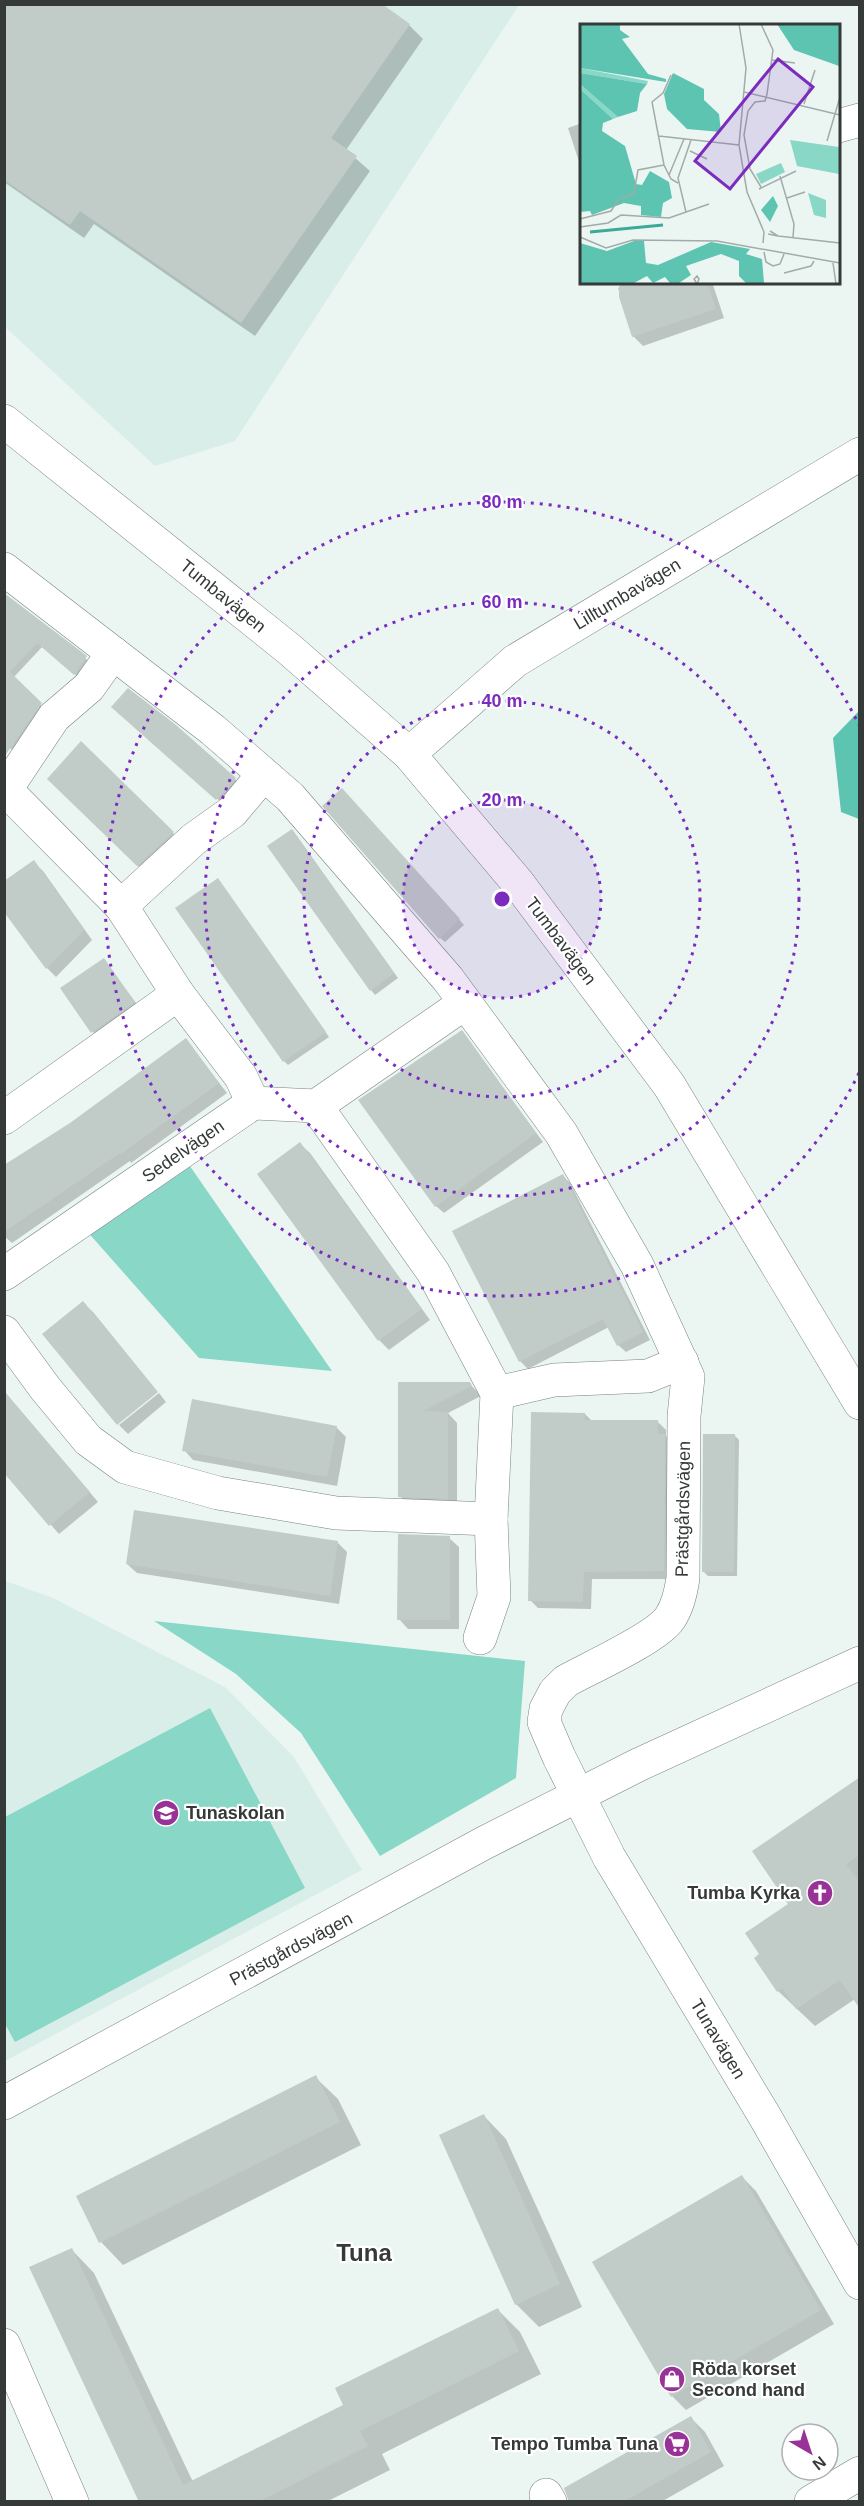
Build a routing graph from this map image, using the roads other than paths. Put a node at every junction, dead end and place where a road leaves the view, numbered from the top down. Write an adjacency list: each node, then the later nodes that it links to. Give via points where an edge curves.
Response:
1 (860, 120): 2 (street)
2 (840, 125)
3 (4, 420): 7 (street, Tumbavägen, via 289,650)
4 (860, 454): 7 (street, Lilltumbavägen, via 515,661)
5 (4, 569): 6 (street)
6 (113, 653): 8 (street, via 213,730); 9 (street, via 89,687 54,717)
7 (409, 754): 20 (street, Tumbavägen, via 518,883 669,1085)
8 (263, 775): 10 (street, via 232,812 194,839); 12 (street, via 290,797)
9 (5, 789): 10 (street)
10 (121, 906): 11 (street)
11 (178, 994): 13 (street, via 241,1077); 15 (street)
12 (465, 1003): 14 (street); 18 (street, Prästgårdsvägen, via 561,1133 638,1265)
13 (253, 1103): 14 (street); 16 (street, Sedelvägen)
14 (316, 1106): 19 (street, via 433,1272)
15 (4, 1118)
16 (4, 1274)
17 (4, 1332): 21 (street, via 88,1440 125,1467 218,1493 336,1513)
18 (682, 1362): 19 (street, via 648,1376 554,1380); 24 (street, Prästgårdsvägen, via 688,1377 684,1416 683,1578 679,1598 670,1618 657,1632 566,1681 546,1709 548,1735)
19 (497, 1393): 21 (street)
20 (860, 1402)
21 (491, 1519): 22 (street, via 494,1597)
22 (480, 1638)
23 (860, 1663): 24 (street, Prästgårdsvägen)
24 (579, 1796): 25 (street, Prästgårdsvägen, via 484,1843); 26 (street, Tunavägen, via 609,1857)
25 (4, 2103)
26 (860, 2283)
27 (4, 2345): 29 (street)
28 (860, 2473): 30 (street)
29 (72, 2502)
30 (811, 2502)

